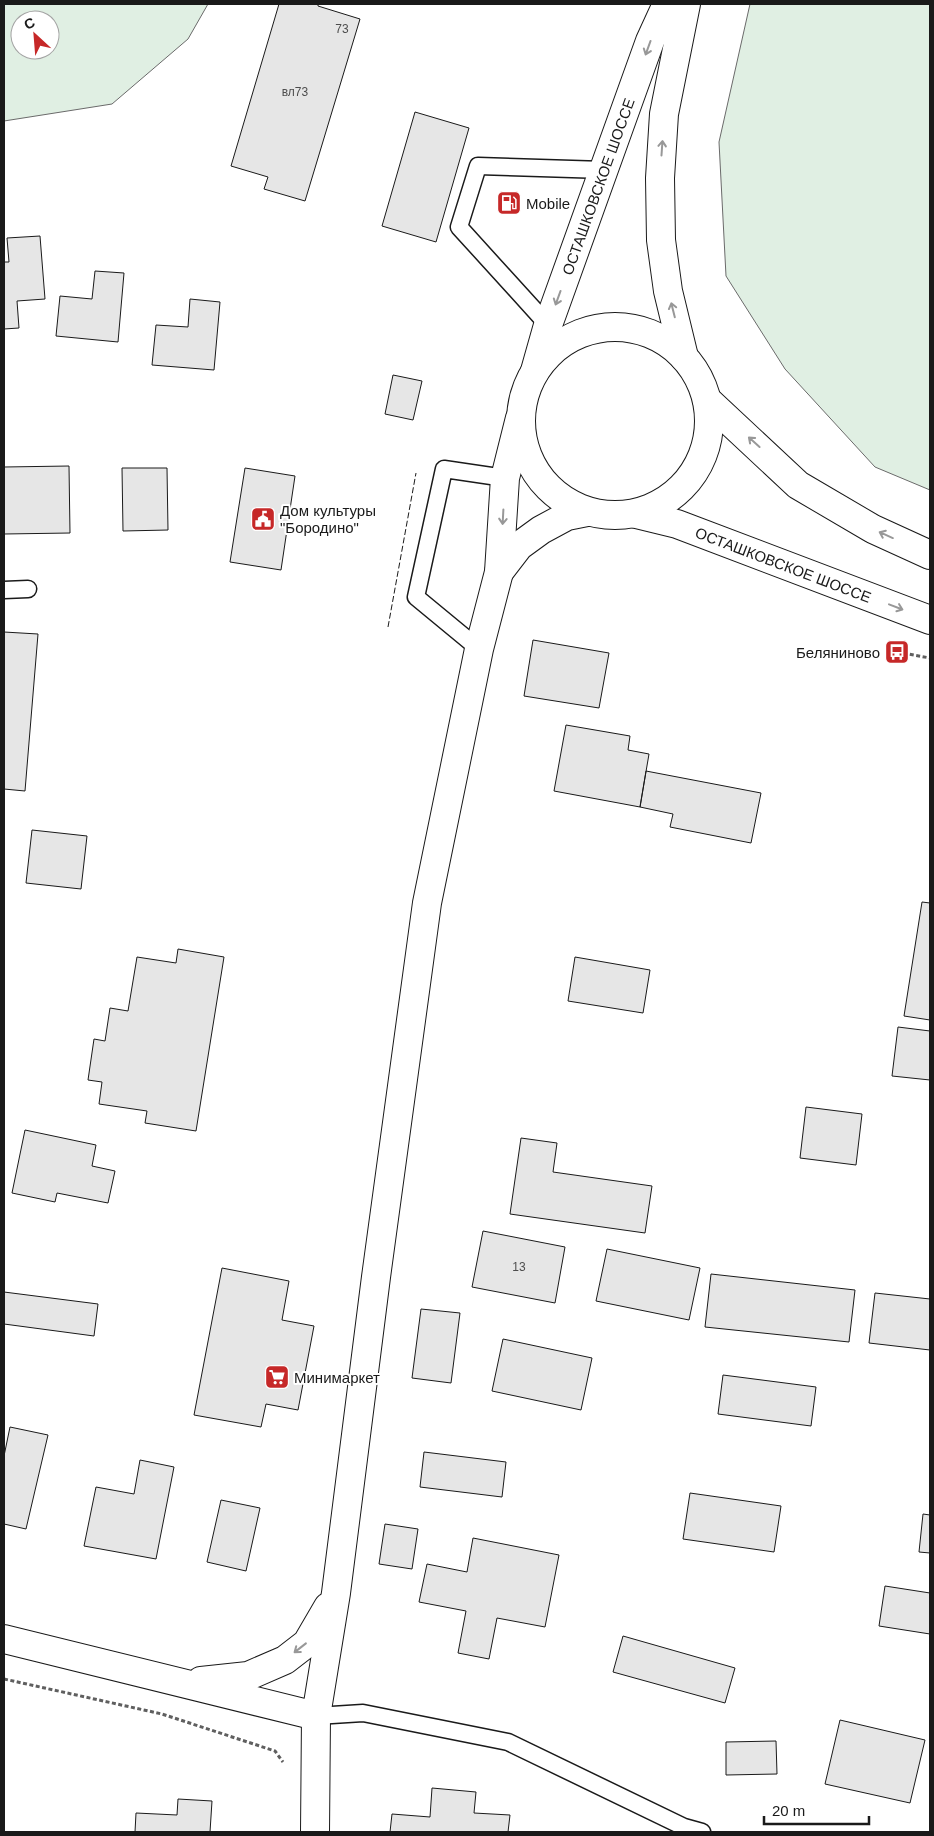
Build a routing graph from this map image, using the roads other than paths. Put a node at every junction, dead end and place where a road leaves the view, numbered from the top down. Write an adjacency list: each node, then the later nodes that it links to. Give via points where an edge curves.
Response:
1 (667, 4): 3 (street, ОСТАШКОВСКОЕ ШОССЕ, one-way to 3, via 650,41)
2 (686, 4): 5 (street, ОСТАШКОВСКОЕ ШОССЕ, one-way to 2, via 668,291 662,249 660,178 664,114)
3 (604, 170): 4 (street, ОСТАШКОВСКОЕ ШОССЕ, one-way to 4); 4 (lane, via 478,166 459,227)
4 (548, 325): 6 (street, ОСТАШКОВСКОЕ ШОССЕ)
5 (684, 357): 6 (street, ОСТАШКОВСКОЕ ШОССЕ, via 665,341 643,331 618,326 594,329 570,338 550,352); 7 (street, ОСТАШКОВСКОЕ ШОССЕ, via 699,377)
6 (534, 371): 8 (street, ОСТАШКОВСКОЕ ШОССЕ, via 524,394)
7 (707, 400): 11 (street, ОСТАШКОВСКОЕ ШОССЕ, via 710,425 706,450 695,472 679,491 659,505); 12 (street, ОСТАШКОВСКОЕ ШОССЕ, one-way to 7, via 872,529 798,485)
8 (520, 418): 9 (street); 10 (street, ОСТАШКОВСКОЕ ШОССЕ, via 522,443 530,466 563,502)
9 (505, 478): 13 (street, one-way to 13); 17 (lane, via 444,469 416,597)
10 (586, 512): 11 (street, ОСТАШКОВСКОЕ ШОССЕ, via 611,516); 13 (street, via 567,516 541,530 519,546)
11 (636, 514): 16 (street, ОСТАШКОВСКОЕ ШОССЕ, one-way to 16, via 677,524)
12 (930, 555)
13 (499, 572): 17 (street)
14 (28, 589): 15 (lane)
15 (4, 590)
16 (930, 620)
17 (479, 649): 18 (street, via 427,903)
18 (336, 1593): 20 (street, one-way to 20, via 307,1643 285,1660 248,1676); 21 (street)
19 (4, 1639): 20 (street)
20 (184, 1683): 21 (street)
21 (316, 1716): 22 (street); 23 (lane, via 363,1713 508,1742 684,1827)
22 (315, 1832)
23 (702, 1832)

